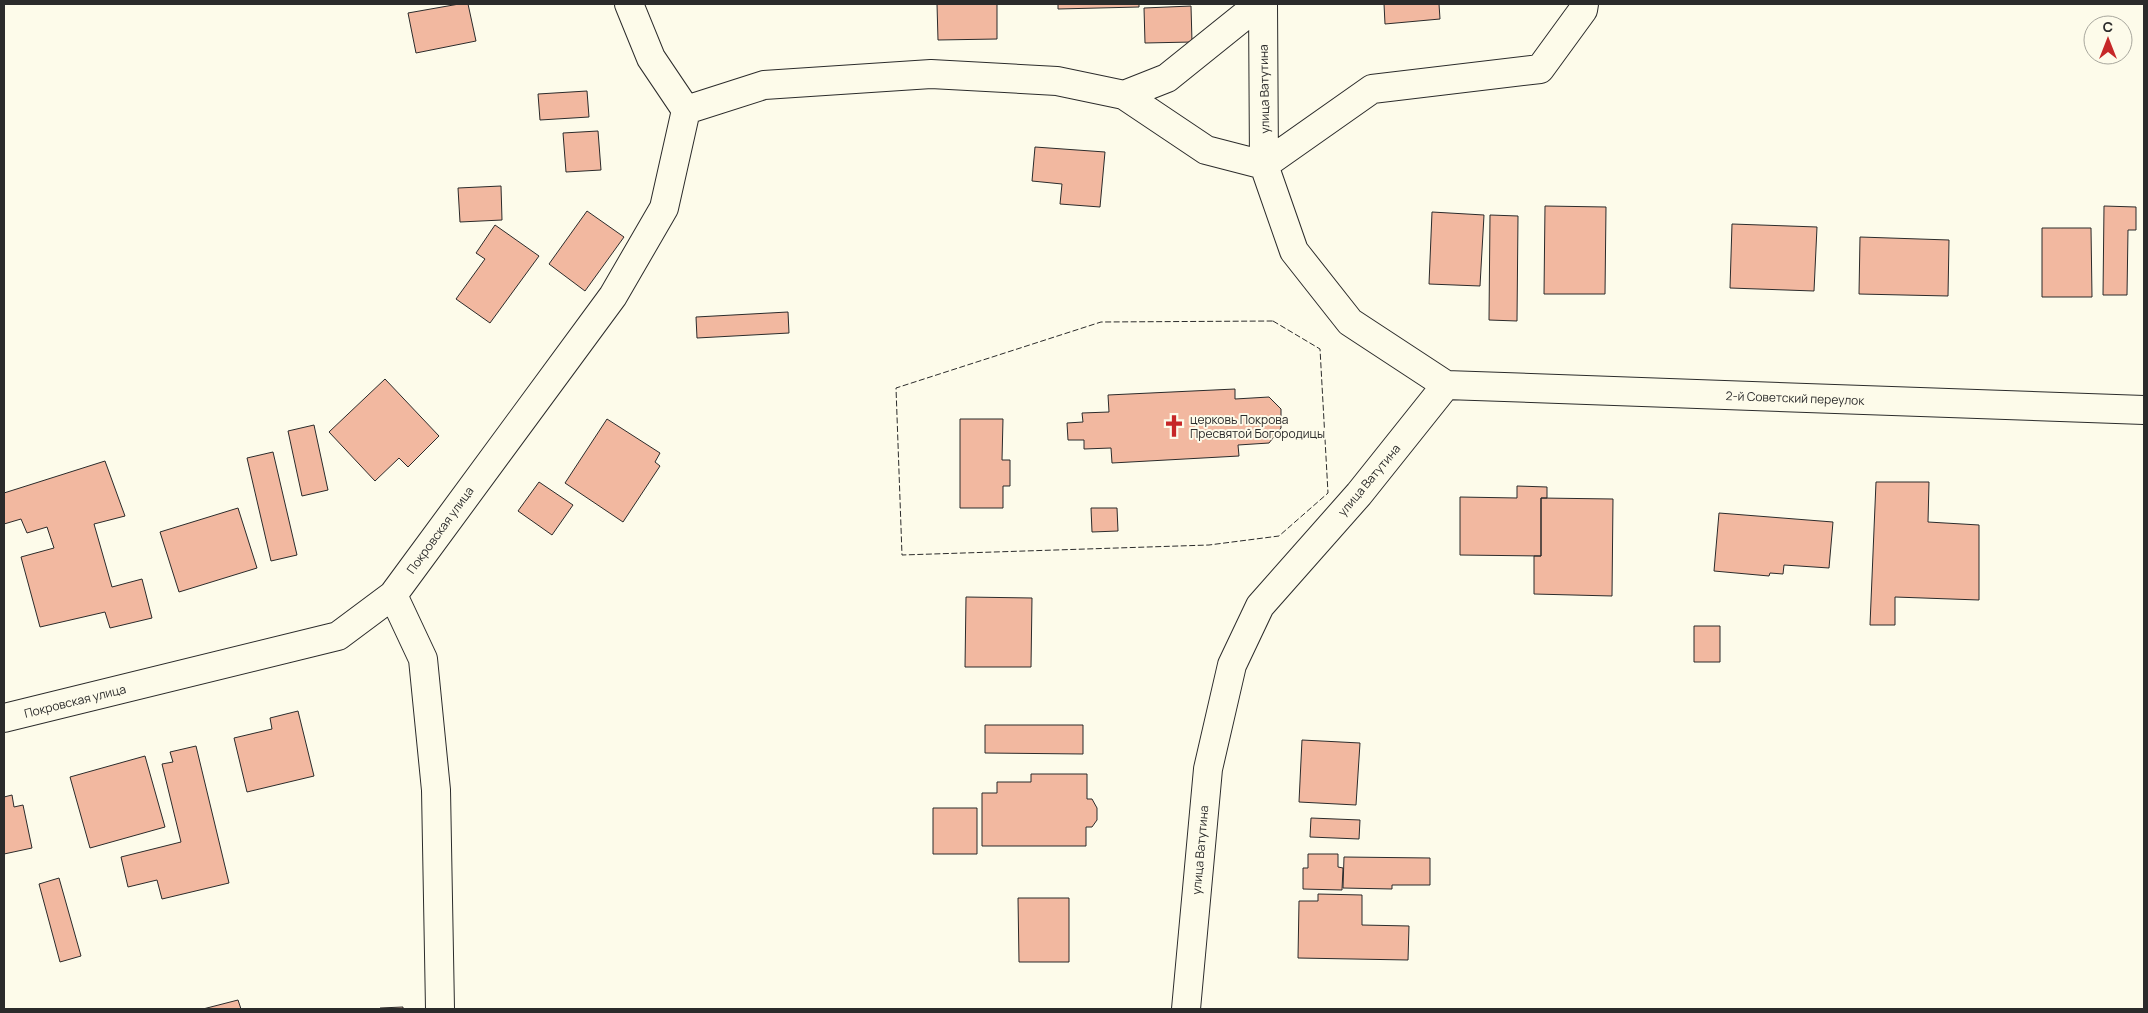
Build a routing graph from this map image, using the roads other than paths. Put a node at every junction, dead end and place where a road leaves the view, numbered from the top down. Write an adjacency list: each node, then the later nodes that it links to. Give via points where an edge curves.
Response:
1 (629, 4): 6 (street, via 651,58)
2 (1258, 4): 5 (street, via 1168,78)
3 (1263, 4): 7 (street, улица Ватутина)
4 (1584, 4): 7 (street, via 1540,70 1372,89)
5 (1124, 95): 6 (street, via 1057,81 931,74 764,85); 7 (street, via 1206,150)
6 (686, 110): 10 (street, Покровская улица, via 664,208 613,296)
7 (1264, 165): 8 (street, улица Ватутина, via 1294,251 1350,322)
8 (1446, 385): 9 (street, 2-й Советский переулок); 13 (street, улица Ватутина, via 1359,494 1260,606 1232,665 1208,769)
9 (2144, 410)
10 (393, 595): 11 (street, Покровская улица, via 338,636); 12 (street, via 423,659 436,790)
11 (4, 718)
12 (440, 1009)
13 (1186, 1009)

